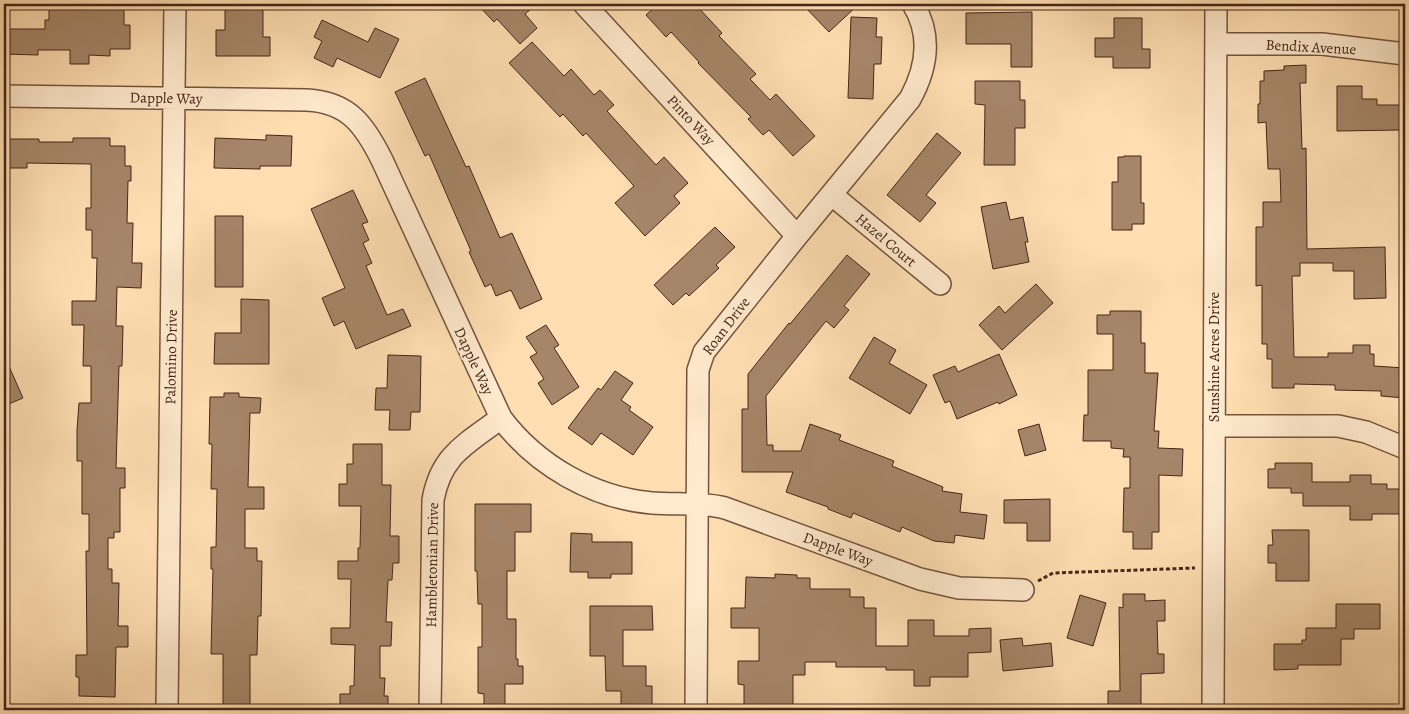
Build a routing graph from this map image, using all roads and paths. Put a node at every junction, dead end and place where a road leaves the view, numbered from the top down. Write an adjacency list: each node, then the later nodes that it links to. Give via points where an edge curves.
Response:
1 (175, 4): 8 (street, Palomino Drive)
2 (584, 4): 10 (street, Pinto Way)
3 (913, 4): 9 (street, Roan Drive, via 923,23 926,46 916,89)
4 (1216, 4): 5 (street, Sunshine Acres Drive)
5 (1216, 44): 6 (street, Bendix Avenue, via 1322,44); 13 (street, Sunshine Acres Drive)
6 (1405, 54)
7 (4, 96): 8 (street, Dapple Way)
8 (173, 99): 12 (street, Dapple Way, via 316,100 338,106 358,122 370,136 382,160); 18 (street, Palomino Drive)
9 (832, 195): 10 (street, Roan Drive); 11 (street, Hazel Court)
10 (797, 236): 15 (street, Roan Drive, via 700,361)
11 (940, 284)
12 (501, 418): 15 (street, Dapple Way, via 528,448 589,487 636,501); 19 (street, Hambletonian Drive, via 451,457 436,484 433,500)
13 (1214, 426): 14 (street, via 1338,426 1366,432); 16 (street, Sunshine Acres Drive)
14 (1405, 448)
15 (697, 505): 17 (street, Dapple Way, via 725,508 933,583 972,589); 20 (street, Roan Drive)
16 (1213, 567): 17 (path, via 1053,574); 21 (street, Sunshine Acres Drive)
17 (1023, 590)
18 (167, 710)
19 (430, 710)
20 (696, 710)
21 (1213, 710)

